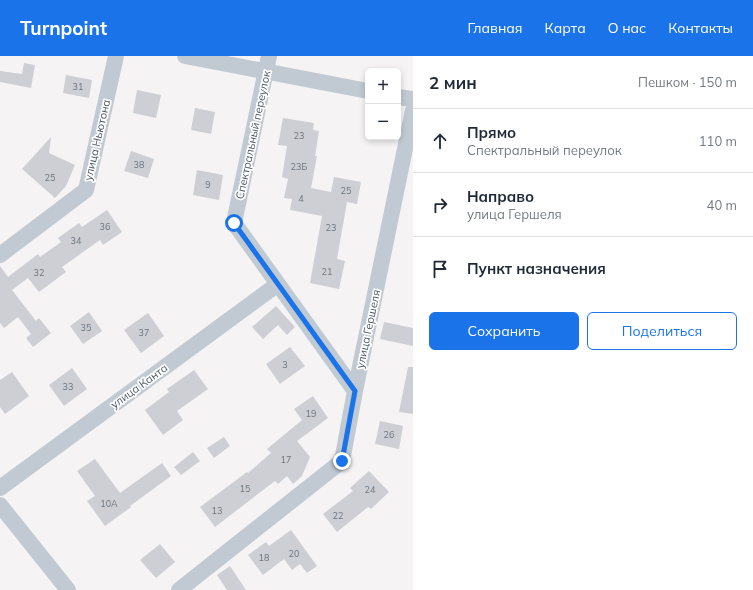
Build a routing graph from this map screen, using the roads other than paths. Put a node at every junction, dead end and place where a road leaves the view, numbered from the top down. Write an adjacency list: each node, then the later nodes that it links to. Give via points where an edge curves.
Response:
1 (116, 56): 8 (street, улица Ньютона, via 86,190)
2 (185, 56): 3 (street)
3 (268, 64): 4 (street); 9 (street, Спектральный переулок, via 234,223)
4 (365, 90)
5 (401, 97): 6 (street)
6 (413, 99)
7 (413, 110): 10 (street, улица Гершеля)
8 (0, 255)
9 (278, 284): 10 (street, Спектральный переулок); 11 (street, улица Канта)
10 (355, 391): 14 (street, улица Гершеля, via 342,461)
11 (0, 488)
12 (0, 505): 13 (street)
13 (68, 590)
14 (179, 590)

